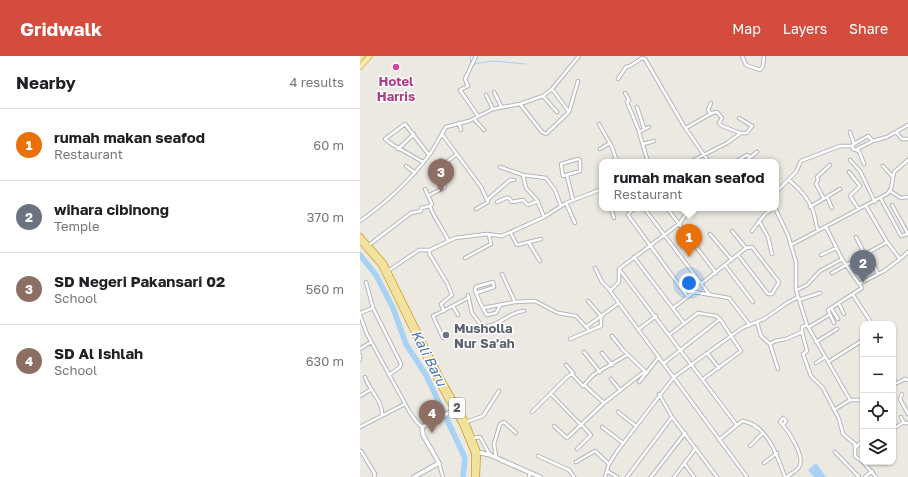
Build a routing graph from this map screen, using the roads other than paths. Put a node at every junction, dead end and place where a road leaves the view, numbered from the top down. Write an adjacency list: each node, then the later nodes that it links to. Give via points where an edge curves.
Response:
1 (370, 56): 6 (main road)
2 (476, 56): 22 (street, via 465,79 468,86 460,90)
3 (579, 56): 9 (street)
4 (742, 56): 5 (street, via 746,65 760,70)
5 (764, 56)
6 (360, 67)
7 (618, 79): 30 (street, via 626,67 642,58 645,59)
8 (578, 81): 20 (street)
9 (552, 89): 13 (street); 20 (street)
10 (494, 92): 16 (street)
11 (626, 93): 33 (street)
12 (486, 95): 18 (street)
13 (543, 96): 15 (street); 19 (street)
14 (711, 103): 21 (street, via 708,110)
15 (520, 104): 16 (street); 20 (street, via 545,135)
16 (501, 106): 18 (street)
17 (637, 107): 29 (street)
18 (493, 108): 22 (street)
19 (557, 112)
20 (569, 112)
21 (710, 114): 30 (street); 36 (street, via 717,112 722,118 719,123)
22 (478, 116): 24 (street)
23 (739, 118): 36 (street, via 752,127 746,134)
24 (474, 119): 25 (street); 32 (street)
25 (459, 123): 31 (street); 38 (street, via 446,127)
26 (599, 124): 42 (street)
27 (908, 125): 35 (street)
28 (649, 126): 29 (street)
29 (644, 128): 33 (street)
30 (686, 128): 50 (street)
31 (461, 130)
32 (484, 130)
33 (639, 131): 43 (street)
34 (850, 132): 44 (street)
35 (896, 132): 39 (street, via 902,139); 41 (street)
36 (741, 133): 50 (street)
37 (414, 134): 45 (street); 45 (street, via 405,124 385,139); 51 (street)
38 (442, 134): 49 (street); 51 (street)
39 (908, 138)
40 (654, 141): 43 (street)
41 (873, 141): 44 (street, via 868,136); 47 (street)
42 (610, 144): 46 (street); 53 (street)
43 (643, 144): 54 (street)
44 (853, 145): 47 (street, via 853,149); 74 (street, via 840,146 802,161)
45 (398, 149): 61 (street)
46 (600, 149)
47 (857, 149): 63 (street)
48 (757, 152): 52 (street)
49 (457, 154): 62 (street); 84 (street, via 481,187)
50 (704, 154): 55 (street); 56 (street)
51 (429, 155): 61 (street)
52 (750, 157): 57 (street, via 747,155)
53 (615, 159)
54 (647, 159)
55 (695, 159)
56 (707, 159)
57 (740, 159)
58 (441, 160): 62 (street)
59 (850, 160): 88 (street, via 860,171)
60 (908, 160): 72 (street)
61 (423, 162): 69 (street)
62 (444, 164): 80 (street, via 436,166 445,187)
63 (864, 164)
64 (830, 165): 82 (street, via 817,177 816,184)
65 (406, 166): 69 (street)
66 (884, 166): 72 (street)
67 (500, 167): 70 (street)
68 (849, 172): 96 (street, via 860,186 850,196)
69 (415, 173): 107 (street)
70 (523, 175): 86 (street, via 526,188); 92 (street, via 547,179 555,190)
71 (567, 176): 71 (street, via 580,171 580,160 561,164 562,175); 85 (street)
72 (892, 176): 79 (street)
73 (514, 180): 84 (street, via 510,180)
74 (789, 180): 76 (street); 94 (street, via 800,188)
75 (425, 188): 80 (street)
76 (779, 189)
77 (840, 189): 82 (street)
78 (599, 190): 85 (street)
79 (890, 191): 81 (street, via 901,198); 83 (street)
80 (428, 196): 91 (street, via 432,204)
81 (908, 197)
82 (825, 198): 94 (street); 95 (street)
83 (881, 198): 88 (street); 113 (street)
84 (487, 200): 97 (street, via 487,203)
85 (573, 200): 89 (street)
86 (538, 201): 87 (street, via 528,205 523,200 512,202 506,198); 105 (street)
87 (497, 202)
88 (874, 202): 93 (street)
89 (566, 203): 92 (street); 109 (street)
90 (892, 205): 111 (street)
91 (430, 206): 125 (street); 129 (street, via 411,213)
92 (561, 206): 105 (street)
93 (866, 206): 96 (street); 127 (street)
94 (810, 207): 114 (street)
95 (832, 208)
96 (858, 208): 112 (street)
97 (476, 209)
98 (612, 211): 106 (street)
99 (631, 211): 131 (street, via 628,215)
100 (646, 211): 121 (street)
101 (669, 211): 110 (street)
102 (687, 211): 110 (street)
103 (771, 211): 108 (street)
104 (776, 211): 130 (street)
105 (544, 217): 117 (street)
106 (614, 218)
107 (360, 220)
108 (759, 221): 116 (street); 136 (street, via 768,237)
109 (575, 223)
110 (679, 224): 121 (street); 152 (street)
111 (902, 224): 113 (street); 120 (street)
112 (826, 227): 114 (street); 133 (street)
113 (896, 228): 120 (street, via 901,236)
114 (818, 230): 130 (street)
115 (732, 231): 132 (street)
116 (752, 231)
117 (510, 232): 118 (street, via 498,237); 128 (street, via 516,245)
118 (489, 234): 125 (street); 141 (street, via 491,244)
119 (710, 234): 144 (street)
120 (908, 234)
121 (665, 235): 131 (street); 157 (street)
122 (360, 236): 129 (highway, 2)
123 (856, 237): 138 (street)
124 (541, 239): 128 (street)
125 (448, 240): 134 (street)
126 (360, 241): 151 (highway, 2)
127 (887, 242): 138 (street); 143 (street)
128 (529, 243): 145 (street)
129 (369, 245): 151 (highway, 2)
130 (791, 245): 159 (street, via 796,262)
131 (650, 246): 140 (street); 165 (street)
132 (746, 248): 137 (street); 137 (street, via 754,248 779,281 772,294 768,294)
133 (836, 248): 139 (street); 142 (street)
134 (429, 250): 151 (street, via 416,251); 178 (street, via 452,295 441,304)
135 (908, 252): 143 (street)
136 (772, 254)
137 (738, 255): 144 (street)
138 (865, 255): 147 (street)
139 (820, 256)
140 (634, 257): 150 (street); 176 (street)
141 (465, 258)
142 (842, 259): 147 (street); 159 (street, via 820,272 807,285)
143 (900, 259): 155 (street)
144 (732, 260): 148 (street)
145 (540, 261)
146 (873, 262): 155 (street)
147 (845, 264): 153 (street); 158 (street)
148 (725, 265): 152 (street); 169 (street)
149 (595, 268): 160 (street)
150 (619, 269): 160 (street, via 619,282); 185 (street)
151 (387, 271): 249 (highway, 2)
152 (716, 272): 157 (street)
153 (832, 273)
154 (502, 274): 168 (street)
155 (878, 274): 158 (street)
156 (366, 282): 174 (street)
157 (702, 283): 163 (street)
158 (859, 284): 164 (street, via 862,289)
159 (796, 290): 166 (street)
160 (610, 291): 170 (street)
161 (820, 292): 166 (street)
162 (476, 293): 162 (street, via 476,287 493,282 494,287); 175 (street)
163 (709, 294): 165 (street, via 694,292); 192 (street, via 729,298)
164 (853, 295): 172 (street); 188 (street)
165 (687, 296): 176 (street)
166 (799, 299): 189 (street, via 789,301); 193 (street)
167 (588, 301): 184 (street)
168 (515, 302): 171 (street); 194 (street, via 535,301 558,314 574,315)
169 (753, 302)
170 (619, 303): 184 (street); 195 (street)
171 (501, 304): 175 (street); 175 (street, via 493,315 487,315)
172 (839, 304): 177 (street); 181 (street)
173 (453, 306): 178 (street); 179 (street, via 468,297 472,313 482,326 493,327 510,315); 183 (street)
174 (373, 308): 180 (street); 229 (street, via 401,364)
175 (483, 308)
176 (673, 308): 190 (street)
177 (831, 308): 182 (street, via 828,310); 187 (street)
178 (444, 311): 202 (street, via 433,316)
179 (524, 311)
180 (360, 314): 204 (street)
181 (844, 314)
182 (829, 315): 191 (street); 193 (street)
183 (458, 316)
184 (601, 316): 194 (street); 197 (street, via 600,326)
185 (656, 316): 195 (street); 199 (street)
186 (720, 319): 190 (street, via 699,313); 200 (street); 209 (street)
187 (838, 319)
188 (870, 321)
189 (757, 322): 192 (street); 207 (street, via 761,336)
190 (684, 323): 199 (street)
191 (834, 323)
192 (749, 324): 200 (street)
193 (808, 326): 198 (street, via 802,327); 205 (street)
194 (586, 327): 197 (street)
195 (639, 329): 215 (street)
196 (837, 329): 205 (street)
197 (589, 330): 203 (street)
198 (802, 332): 207 (street); 250 (street, via 807,351 803,354 811,376 823,388)
199 (669, 335): 209 (street)
200 (731, 335): 212 (street); 224 (street, via 741,351)
201 (612, 336): 214 (street)
202 (443, 338)
203 (570, 339)
204 (371, 342): 208 (street); 229 (street)
205 (816, 342): 216 (street)
206 (860, 342): 218 (street)
207 (770, 344): 225 (street)
208 (360, 349)
209 (680, 349): 219 (street); 221 (street)
210 (584, 352): 226 (street)
211 (602, 353): 223 (street)
212 (707, 353): 221 (street); 224 (street)
213 (360, 355): 217 (street)
214 (627, 355): 223 (street); 227 (street)
215 (659, 357): 219 (street); 227 (street)
216 (825, 357): 218 (street); 220 (street)
217 (360, 360)
218 (828, 362): 245 (street)
219 (664, 363): 231 (street)
220 (816, 363)
221 (692, 364): 231 (street); 233 (street)
222 (566, 365): 228 (street)
223 (612, 365): 226 (street)
224 (719, 368): 233 (street)
225 (778, 369)
226 (600, 372): 237 (street)
227 (646, 372): 235 (street); 239 (street)
228 (572, 374): 237 (street); 241 (street)
229 (389, 375): 248 (street)
230 (365, 377): 238 (street)
231 (674, 377): 242 (street); 273 (street)
232 (611, 379): 239 (street)
233 (703, 379): 261 (street)
234 (908, 380): 236 (street)
235 (639, 382)
236 (896, 383)
237 (584, 387): 247 (street)
238 (370, 390): 244 (street); 254 (street, via 379,402)
239 (620, 390): 247 (street)
240 (499, 391): 257 (street, via 483,416)
241 (551, 394): 251 (street); 260 (street)
242 (659, 394): 255 (street); 264 (street)
243 (902, 394): 253 (street, via 900,399)
244 (360, 396)
245 (850, 400): 246 (street); 250 (street)
246 (860, 401)
247 (604, 403): 260 (street)
248 (405, 404): 254 (street); 265 (street)
249 (455, 409): 257 (highway, 2); 265 (street); 281 (highway, 2)
250 (834, 410): 277 (street, via 843,434 854,442)
251 (532, 412)
252 (618, 412): 264 (street)
253 (908, 414)
254 (382, 416): 268 (street)
255 (672, 417): 270 (street); 306 (street)
256 (900, 418): 258 (street)
257 (466, 422): 272 (highway, 2)
258 (904, 422): 259 (street); 267 (street)
259 (908, 423)
260 (580, 424): 263 (street, via 567,439); 279 (street, via 591,435)
261 (736, 424): 271 (street, via 745,421); 273 (street)
262 (783, 425): 312 (street, via 794,440 801,462 799,468)
263 (554, 426)
264 (636, 426): 274 (street)
265 (422, 427): 289 (street, via 424,436)
266 (602, 427): 274 (street)
267 (896, 427)
268 (360, 428)
269 (516, 433): 286 (street, via 504,422 500,424 494,444)
270 (685, 433): 278 (street); 307 (street)
271 (763, 433): 276 (street); 283 (street)
272 (474, 438): 281 (highway, 2); 284 (street, via 480,437)
273 (719, 440): 311 (street)
274 (623, 443): 292 (street)
275 (860, 443): 277 (street)
276 (750, 446)
277 (856, 447): 287 (street, via 855,456)
278 (696, 448): 290 (street); 310 (street)
279 (577, 449)
280 (361, 451): 297 (street, via 375,474)
281 (476, 452): 284 (street); 300 (highway, 2); 301 (highway, 2)
282 (835, 452): 313 (street)
283 (777, 453): 291 (street); 312 (street)
284 (490, 455): 286 (street)
285 (538, 456): 303 (street, via 569,470)
286 (496, 457): 296 (street)
287 (860, 460)
288 (576, 462): 292 (street, via 595,451)
289 (439, 463): 298 (street); 299 (street)
290 (684, 463): 308 (street); 309 (street)
291 (764, 463)
292 (609, 464): 294 (street)
293 (866, 465): 295 (street)
294 (607, 471): 304 (street); 305 (street)
295 (872, 471): 314 (street); 315 (street)
296 (530, 475): 302 (street)
297 (374, 477)
298 (414, 477)
299 (443, 477)
300 (474, 477)
301 (477, 477)
302 (540, 477)
303 (574, 477)
304 (605, 477)
305 (617, 477)
306 (628, 477)
307 (651, 477)
308 (674, 477)
309 (694, 477)
310 (717, 477)
311 (746, 477)
312 (786, 477)
313 (859, 477)
314 (865, 477)
315 (876, 477)

